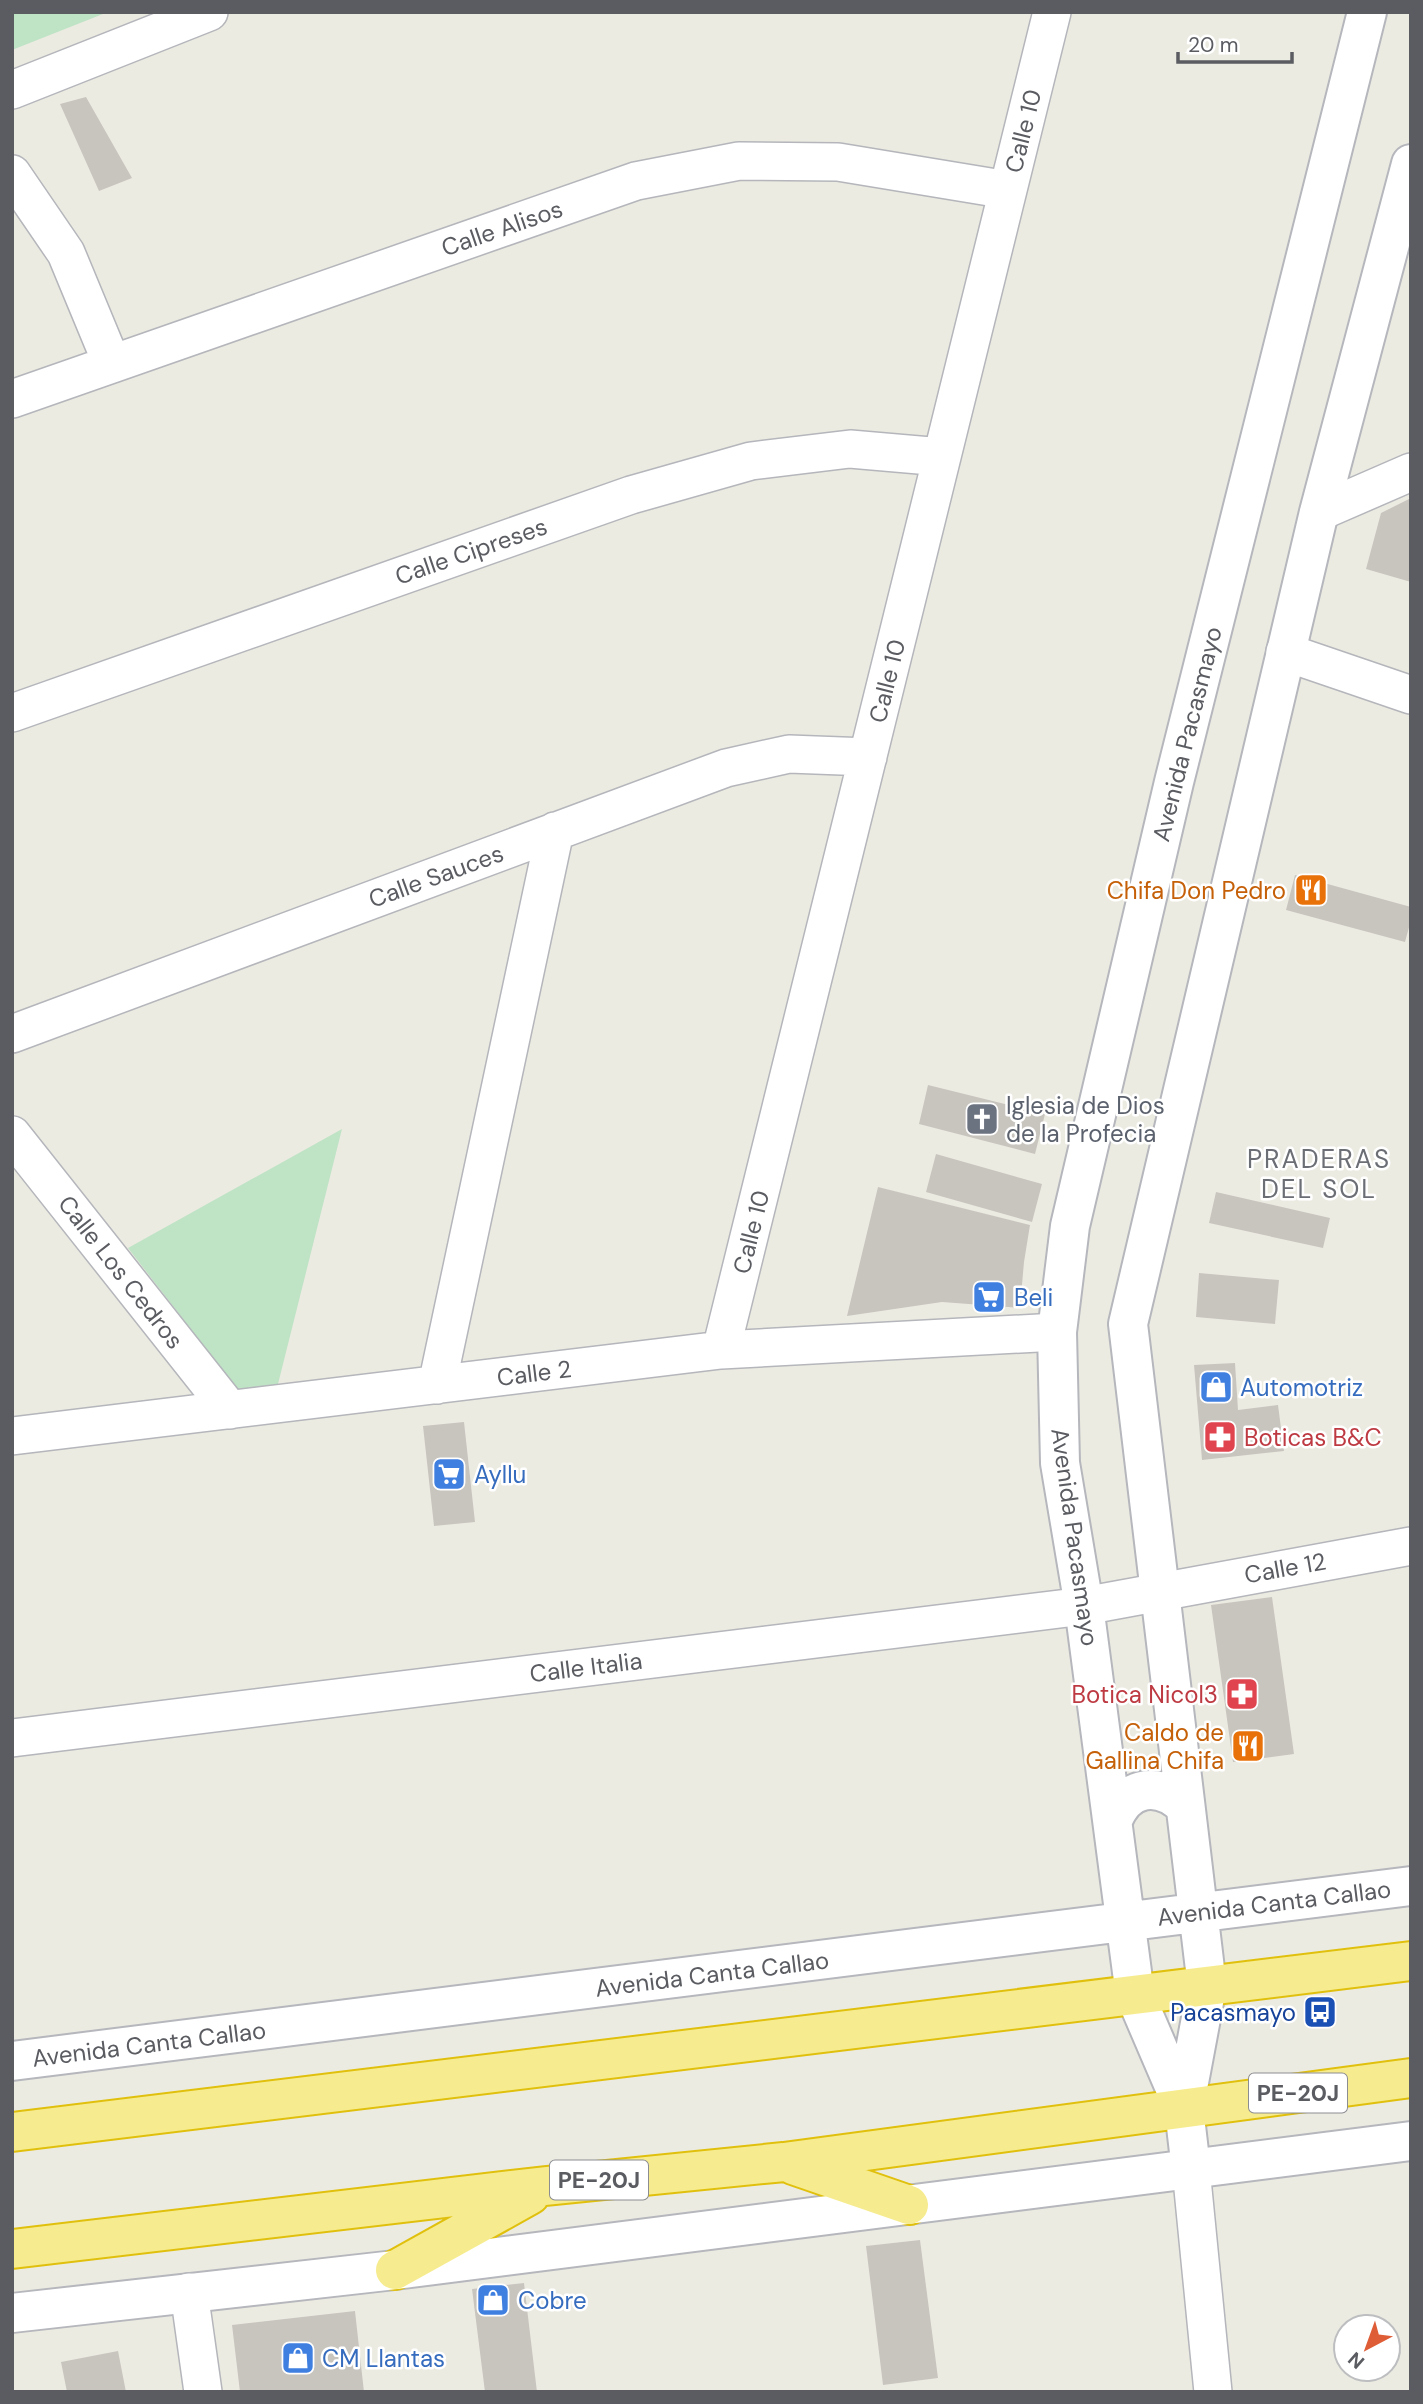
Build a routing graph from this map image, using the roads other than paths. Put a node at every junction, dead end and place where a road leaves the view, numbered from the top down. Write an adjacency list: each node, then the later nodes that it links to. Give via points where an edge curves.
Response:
1 (209, 12): 4 (street)
2 (1052, 12): 7 (street, Calle 10)
3 (1367, 12): 20 (main road, Avenida Pacasmayo, via 1177,769 1070,1226)
4 (12, 90)
5 (1411, 164): 12 (main road)
6 (12, 174): 8 (street, via 66,253)
7 (1008, 190): 8 (street, Calle Alisos, via 838,162 739,161 636,181); 10 (street, Calle 10)
8 (112, 364): 9 (street, Calle Alisos)
9 (12, 399)
10 (942, 457): 15 (street, Calle Cipreses, via 850,449 751,461 631,495); 16 (street, Calle 10)
11 (1411, 472): 12 (street)
12 (1319, 512): 13 (main road)
13 (1286, 652): 14 (street); 26 (main road, via 1128,1324)
14 (1411, 695)
15 (12, 713)
16 (868, 757): 17 (street, Calle Sauces, via 789,754 726,768); 21 (street, Calle 10)
17 (555, 831): 18 (street, Calle Sauces); 22 (street)
18 (12, 1034)
19 (12, 1135): 23 (street, Calle Los Cedros)
20 (1057, 1332): 21 (street, Calle 2); 27 (main road, Avenida Pacasmayo, via 1060,1463)
21 (722, 1350): 22 (street, Calle 2)
22 (437, 1385): 23 (street, Calle 2)
23 (230, 1410): 24 (street, Calle 2)
24 (12, 1436)
25 (1411, 1546): 26 (street, Calle 12)
26 (1159, 1591): 27 (street, Calle Italia); 29 (main road)
27 (1084, 1606): 28 (street, Calle Italia); 30 (main road, Avenida Pacasmayo)
28 (12, 1738)
29 (1185, 1806): 30 (main road, via 1176,1797 1151,1789 1126,1798); 32 (main road)
30 (1113, 1820): 33 (main road, Avenida Pacasmayo)
31 (1411, 1886): 32 (main road, Avenida Canta Callao)
32 (1198, 1912): 33 (main road, Avenida Canta Callao); 35 (main road)
33 (1126, 1922): 36 (main road, Avenida Pacasmayo); 37 (main road, Avenida Canta Callao)
34 (1411, 1961): 35 (highway)
35 (1207, 1986): 36 (highway); 39 (main road)
36 (1135, 1995): 39 (main road, Avenida Pacasmayo); 40 (highway)
37 (12, 2061)
38 (1411, 2078): 39 (highway, PE-20J)
39 (1184, 2109): 42 (highway, PE-20J); 43 (main road)
40 (12, 2132)
41 (1411, 2141): 43 (main road)
42 (784, 2162): 44 (highway, PE-20J); 45 (highway)
43 (1191, 2169): 45 (main road); 51 (street)
44 (546, 2186): 46 (highway, PE-20J); 47 (highway)
45 (909, 2204): 47 (main road)
46 (12, 2249)
47 (395, 2270): 48 (main road)
48 (190, 2292): 49 (main road); 50 (street)
49 (12, 2313)
50 (203, 2392)
51 (1213, 2392)

